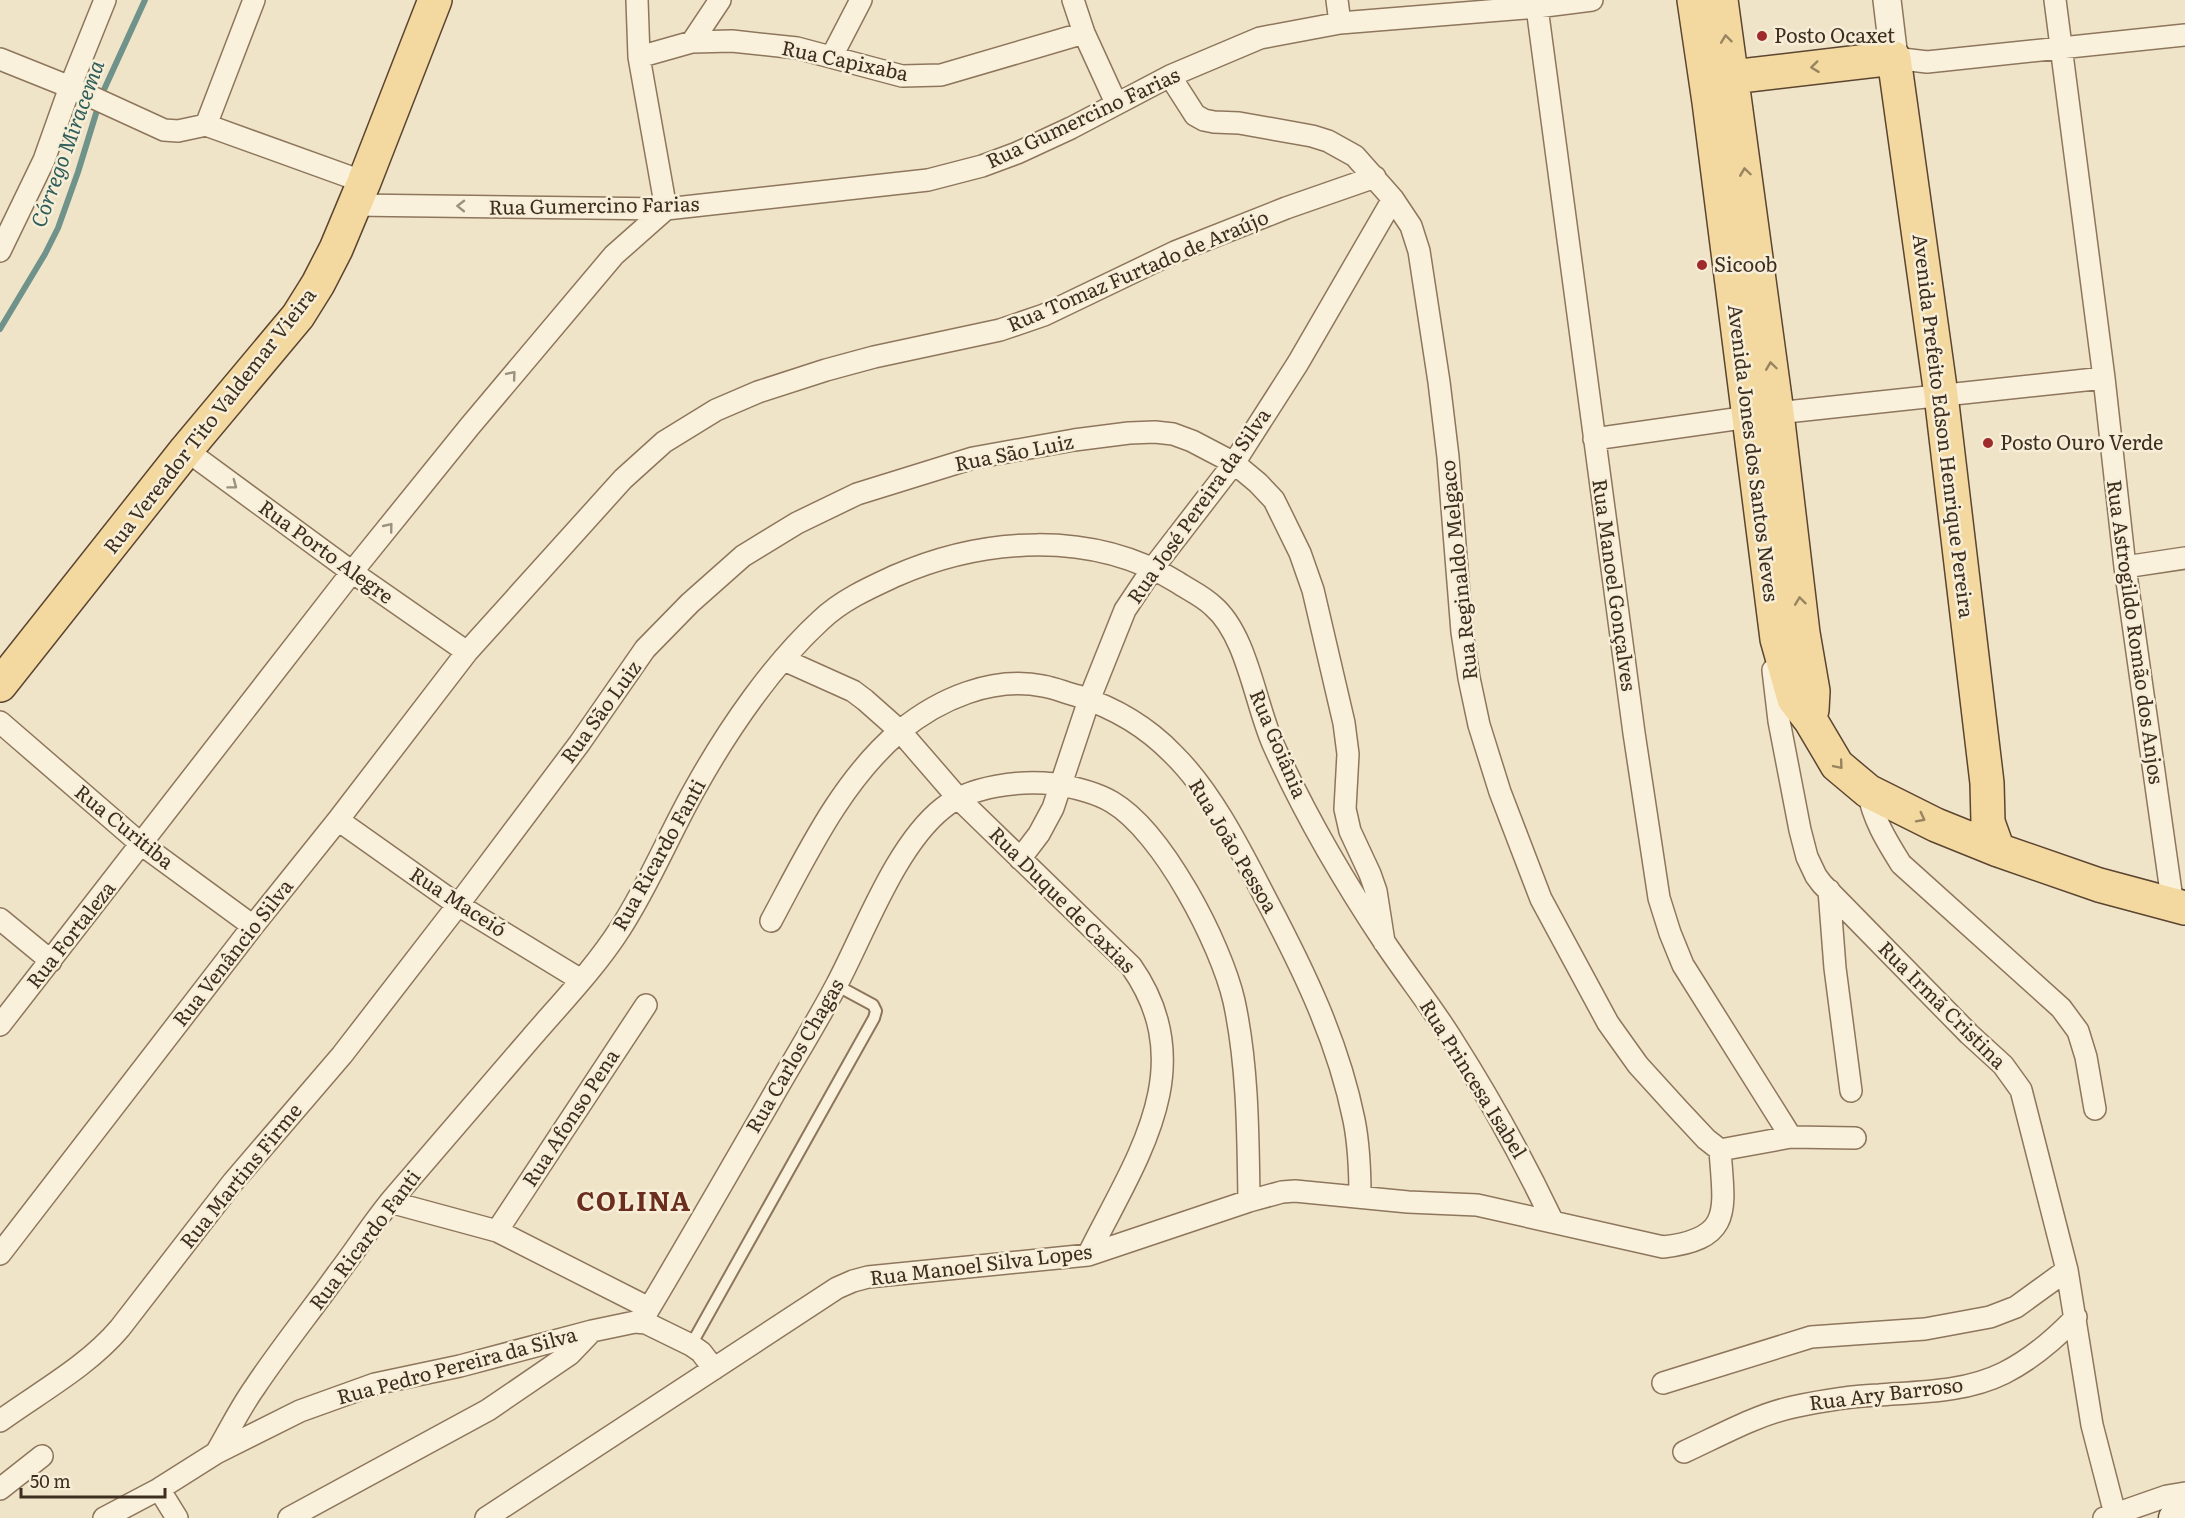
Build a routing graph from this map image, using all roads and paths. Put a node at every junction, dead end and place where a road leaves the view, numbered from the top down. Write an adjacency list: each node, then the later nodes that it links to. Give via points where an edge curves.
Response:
1 (105, 0): 25 (street)
2 (254, 0): 28 (street)
3 (435, 0): 30 (main road, Rua Vereador Tito Valdemar Vieira)
4 (637, 0): 21 (street)
5 (720, 0): 18 (street)
6 (861, 0): 20 (street)
7 (1073, 0): 16 (street)
8 (1337, 0): 15 (street)
9 (1592, 0): 14 (street, Rua Gumercino Farias)
10 (1694, 0): 26 (main road, Avenida Jones dos Santos Neves)
11 (1721, 0): 26 (main road, Avenida Jones dos Santos Neves, one-way to 11)
12 (1887, 0): 23 (street, Avenida Prefeito Edson Henrique Pereira)
13 (2055, 0): 19 (street, Rua Astrogildo Romão dos Anjos)
14 (1536, 3): 15 (street, Rua Gumercino Farias); 37 (street, Rua Manoel Gonçalves)
15 (1340, 23): 24 (street, Rua Gumercino Farias, via 1260,38)
16 (1084, 33): 20 (street, Rua Capixaba, via 941,75 902,76); 27 (street)
17 (2185, 35): 19 (street)
18 (692, 42): 20 (street, Rua Capixaba, via 763,43); 21 (street, Rua Capixaba)
19 (2062, 47): 23 (street); 34 (street, Rua Astrogildo Romão dos Anjos)
20 (832, 56)
21 (639, 57): 32 (street)
22 (0, 59): 25 (street)
23 (1895, 68): 26 (main road); 35 (main road, Avenida Prefeito Edson Henrique Pereira)
24 (1170, 76): 27 (street, Rua Gumercino Farias); 29 (street, Rua Reginaldo Melgaco, via 1195,115 1204,120 1329,141 1355,156)
25 (70, 87): 28 (street, via 164,130); 33 (street, via 44,160)
26 (1720, 90): 36 (main road, Avenida Jones dos Santos Neves)
27 (1116, 103): 32 (street, Rua Gumercino Farias, via 1017,153 928,180)
28 (206, 125): 30 (street, Rua Gumercino Farias)
29 (1375, 177): 31 (street, Rua Reginaldo Melgaco); 45 (street, Rua Tomaz Furtado de Araújo, via 1175,252 1044,315 1000,330 826,370 716,410 664,442 623,479)
30 (359, 193): 32 (street, Rua Gumercino Farias, one-way to 30); 38 (main road, Rua Vereador Tito Valdemar Vieira, via 336,249 298,316)
31 (1394, 199): 39 (street, Rua José Pereira da Silva, via 1298,363); 76 (street, Rua Reginaldo Melgaco, via 1411,226 1419,251 1448,457 1462,632 1479,725 1500,792 1541,898 1608,1023 1638,1065)
32 (666, 209): 43 (street, Rua Fortaleza, one-way to 32, via 591,280)
33 (0, 251)
34 (2104, 378): 35 (street); 41 (street, Rua Astrogildo Romão dos Anjos)
35 (1941, 395): 36 (street); 51 (main road, Avenida Prefeito Edson Henrique Pereira)
36 (1763, 415): 37 (street); 44 (main road, Avenida Jones dos Santos Neves)
37 (1594, 440): 74 (street, Rua Manoel Gonçalves, via 1659,898 1683,964)
38 (186, 450): 43 (street, Rua Porto Alegre, one-way to 43); 47 (main road, Rua Vereador Tito Valdemar Vieira)
39 (1233, 463): 42 (street, Rua José Pereira da Silva); 61 (street, Rua São Luiz, via 1173,434 1138,432 1074,440 973,458 857,494 797,523 743,556 645,649); 66 (street, Rua São Luiz, via 1274,500 1313,590 1344,723 1350,831 1376,891)
40 (2185, 558): 41 (street)
41 (2125, 567): 62 (street, Rua Astrogildo Romão dos Anjos)
42 (1153, 568): 46 (street, Rua Ricardo Fanti, via 1112,553 1073,547 1025,544 974,550 925,563 843,602); 48 (street, Rua José Pereira da Silva, via 1125,610); 66 (street, Rua Goiânia, via 1210,603 1234,632 1277,752 1329,854)
43 (352, 572): 45 (street, Rua Porto Alegre); 56 (street, Rua Fortaleza)
44 (1790, 636): 53 (main road, Avenida Jones dos Santos Neves, one-way to 53, via 1794,699 1838,765); 60 (street, Rua Irmã Cristina, via 1773,671 1774,681 1807,857 1816,876)
45 (467, 652): 55 (street, Rua Venâncio Silva)
46 (784, 660): 50 (street, Rua Duque de Caxias, via 853,691); 68 (street, Rua Ricardo Fanti, via 697,784 620,930)
47 (0, 685)
48 (1089, 700): 50 (street, Rua João Pessoa, via 1042,686 985,688 933,708); 52 (street, Rua José Pereira da Silva); 77 (street, Rua João Pessoa, via 1140,724 1174,754 1207,795 1257,881 1306,976 1337,1053 1354,1121)
49 (0, 722): 56 (street, Rua Curitiba)
50 (900, 731): 54 (street, Rua Duque de Caxias); 64 (street, Rua João Pessoa, via 845,791)
51 (1987, 783): 57 (main road, Avenida Prefeito Edson Henrique Pereira, via 1988,822); 59 (main road, via 2011,835 2028,852)
52 (1061, 785): 54 (street, via 1016,783); 58 (street, Rua José Pereira da Silva, via 1047,821); 79 (street, via 1111,801 1151,837 1200,916 1223,964 1234,1002 1242,1065)
53 (1868, 791): 57 (main road, Avenida Jones dos Santos Neves, one-way to 57); 73 (street, via 1874,819 1901,864 2061,1008 2078,1031)
54 (958, 798): 58 (street, Rua Duque de Caxias); 69 (street, Rua Carlos Chagas, via 943,808 914,840 888,881)
55 (338, 820): 61 (street, Rua Maceió); 65 (street, Rua Venâncio Silva)
56 (141, 844): 65 (street, Rua Curitiba); 67 (street, Rua Fortaleza)
57 (1996, 850): 59 (main road, Avenida Jones dos Santos Neves)
58 (1020, 859): 83 (street, Rua Duque de Caxias, via 1131,966 1157,1012 1161,1030 1161,1080 1152,1124)
59 (2060, 871): 62 (main road)
60 (1829, 890): 72 (street); 84 (street, Rua Irmã Cristina, via 2004,1065 2021,1090)
61 (458, 905): 68 (street, Rua Maceió); 91 (street, Rua Martins Firme, via 342,1055 233,1182 108,1342)
62 (2179, 907)
63 (0, 919): 67 (street)
64 (771, 921)
65 (253, 926): 82 (street, Rua Venâncio Silva)
66 (1384, 942): 80 (street, Rua Princesa Isabel, via 1451,1038 1517,1148)
67 (51, 961): 71 (street, Rua Fortaleza)
68 (581, 980): 78 (street, Rua Ricardo Fanti)
69 (836, 985): 85 (street, Rua Carlos Chagas); 88 (lane, via 873,1005 874,1018)
70 (646, 1005): 81 (street, Rua Afonso Pena)
71 (0, 1025)
72 (1851, 1091)
73 (2095, 1109)
74 (1791, 1137): 75 (street); 76 (street)
75 (1855, 1138)
76 (1720, 1150): 80 (street, Rua Manoel Silva Lopes, via 1721,1215 1713,1230 1701,1239 1663,1247)
77 (1360, 1197): 79 (street, Rua Manoel Silva Lopes, via 1295,1191); 80 (street, Rua Manoel Silva Lopes, via 1477,1205)
78 (390, 1202): 81 (street); 93 (street, Rua Ricardo Fanti, via 254,1389)
79 (1249, 1202): 83 (street, Rua Manoel Silva Lopes)
80 (1553, 1222)
81 (497, 1231): 85 (street)
82 (0, 1254)
83 (1088, 1255): 89 (street, Rua Manoel Silva Lopes, via 853,1281)
84 (2067, 1270): 86 (street, Rua Irmã Cristina); 90 (street, via 2016,1307 1990,1317 1925,1329 1811,1337)
85 (645, 1315): 87 (street, Rua Pedro Pereira da Silva); 88 (street)
86 (2076, 1317): 92 (street, Rua Ary Barroso, via 2054,1340 2002,1374 1924,1393 1792,1407); 99 (street, Rua Irmã Cristina)
87 (592, 1331): 93 (street, Rua Pedro Pereira da Silva, via 355,1391 300,1411); 102 (street, via 570,1354 488,1410)
88 (692, 1345): 89 (street)
89 (714, 1369): 103 (street, Rua Manoel Silva Lopes)
90 (1663, 1383)
91 (0, 1421)
92 (1684, 1452)
93 (216, 1453): 96 (street, Rua Pedro Pereira da Silva)
94 (42, 1456): 95 (street)
95 (0, 1489)
96 (159, 1489): 100 (street, Rua Pedro Pereira da Silva); 101 (street)
97 (2185, 1493): 99 (street)
98 (2185, 1507): 104 (main road)
99 (2110, 1516)
100 (104, 1518)
101 (177, 1518)
102 (289, 1518)
103 (486, 1518)
104 (2174, 1518)

